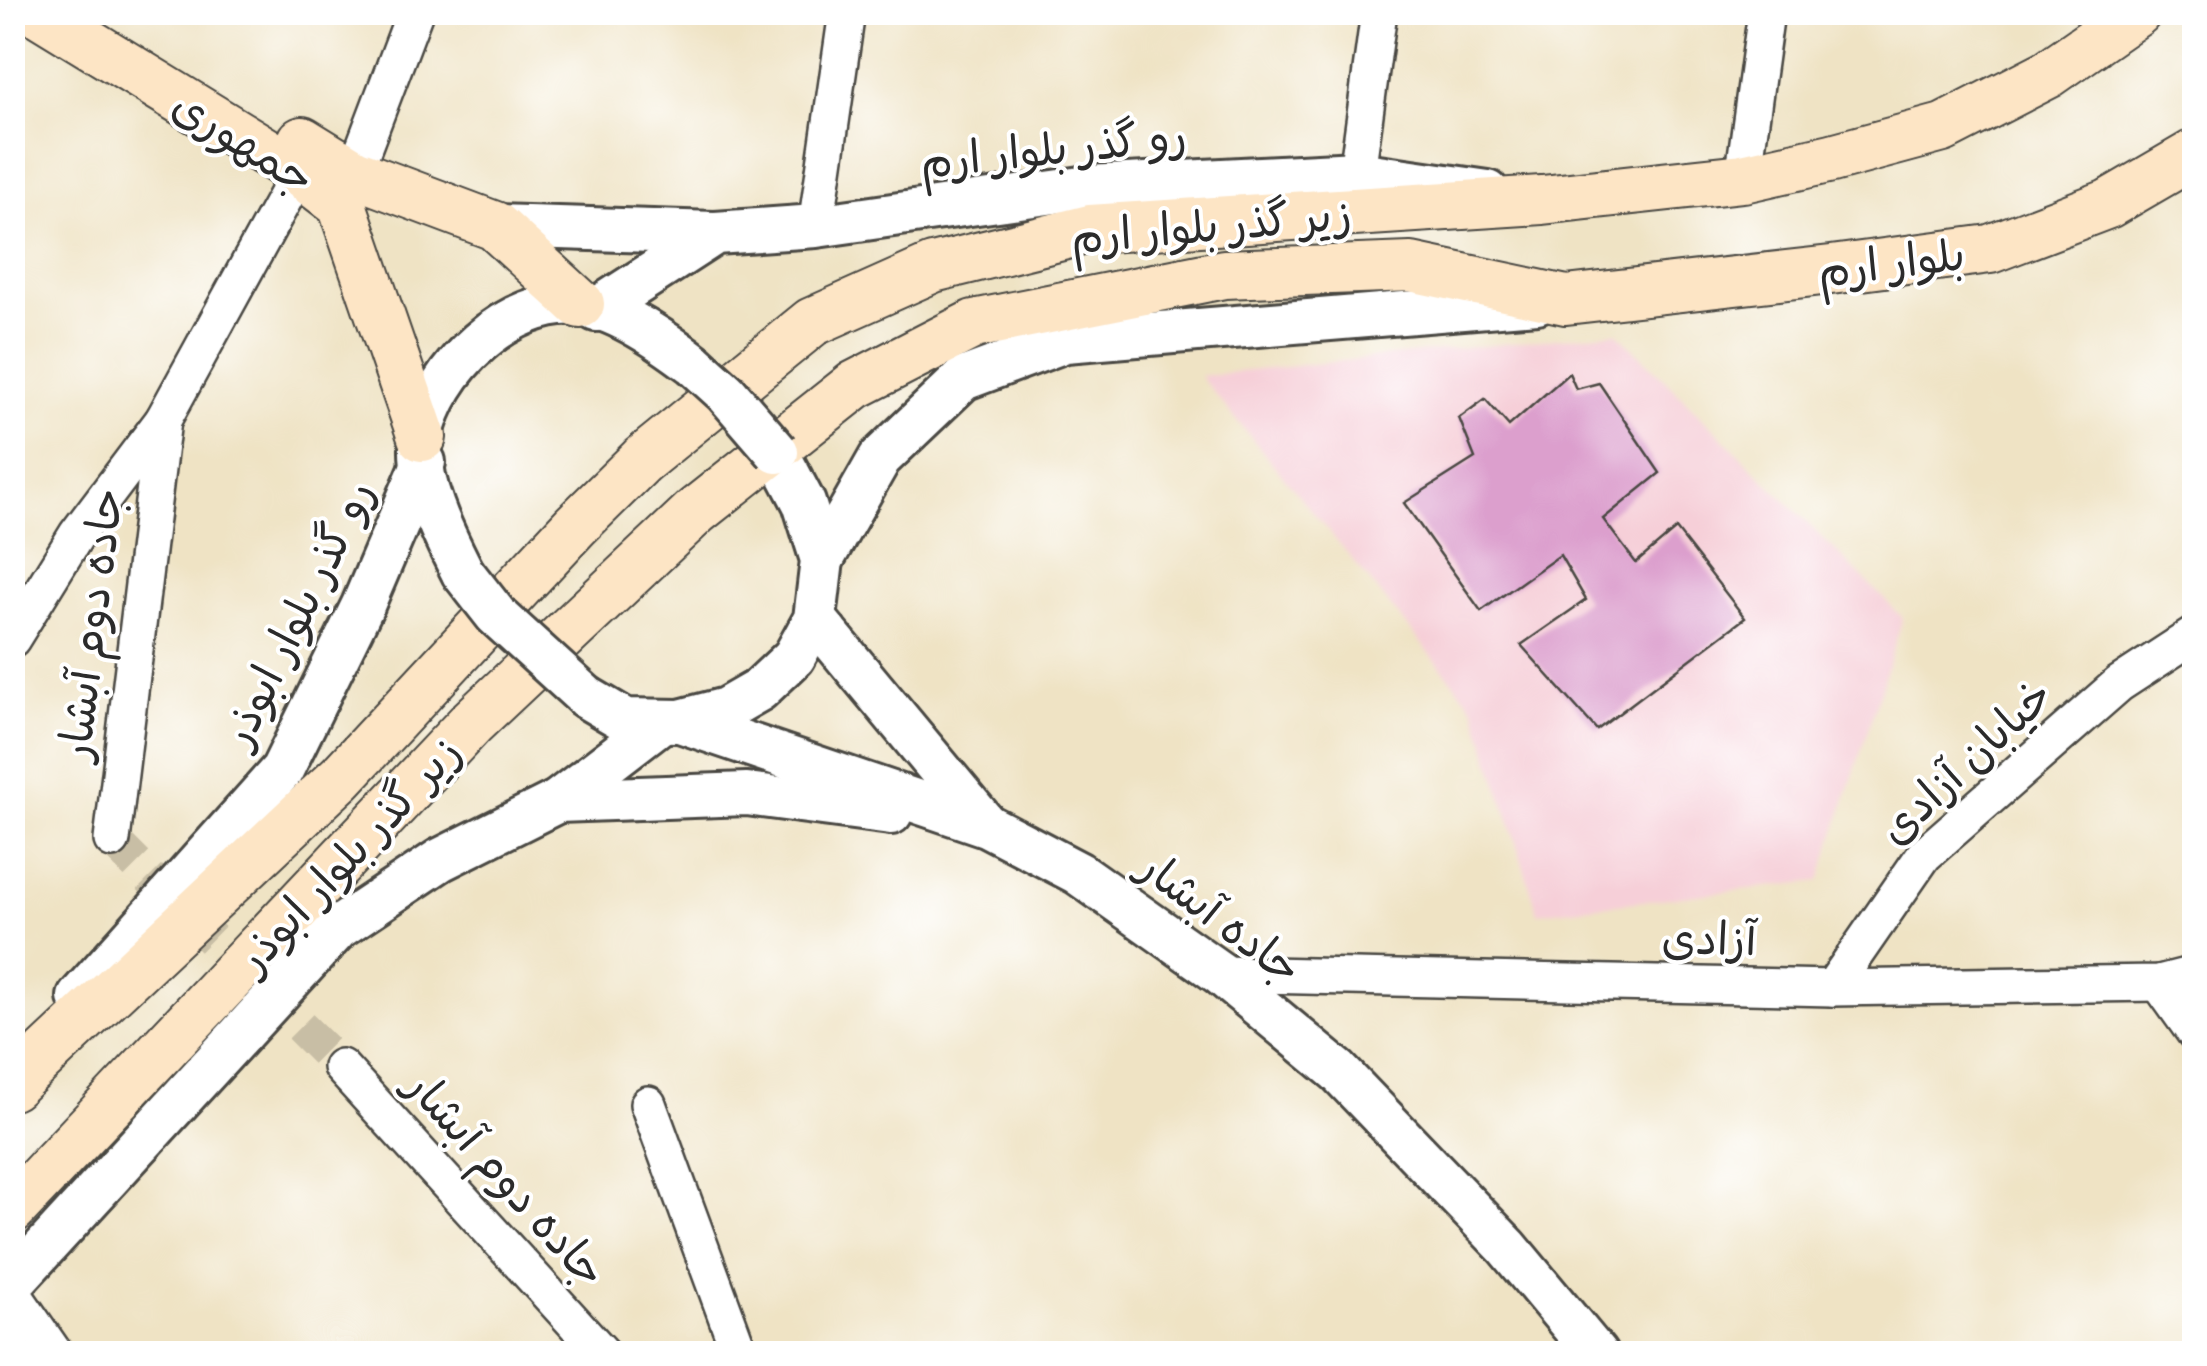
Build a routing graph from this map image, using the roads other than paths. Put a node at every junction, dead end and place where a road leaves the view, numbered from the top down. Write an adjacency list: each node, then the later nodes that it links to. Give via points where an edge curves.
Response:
1 (38, 12): 9 (main road, جمهوری)
2 (92, 12): 12 (main road, جمهوری)
3 (416, 12): 12 (street)
4 (847, 12): 15 (street)
5 (1379, 12): 10 (street)
6 (1766, 12): 11 (street)
7 (2128, 16): 11 (main road, via 2048,74 1942,128)
8 (2194, 154): 17 (main road, بلوار ارم, via 2108,204 1990,249)
9 (299, 172): 12 (main road, جمهوری); 19 (street)
10 (1357, 173): 13 (street, رو گذر بلوار ارم); 15 (street, رو گذر بلوار ارم, via 1089,187)
11 (1744, 178): 13 (main road)
12 (348, 189): 14 (main road, جمهوری); 20 (main road, جمهوری)
13 (1542, 200): 21 (main road, زیر گذر بلوار ارم, via 1090,229 933,268 812,322)
14 (495, 226): 16 (street); 18 (main road, جمهوری)
15 (816, 226): 16 (street, رو گذر بلوار ارم)
16 (714, 233): 18 (street, رو گذر بلوار ارم)
17 (1566, 300): 22 (main road, زیر گذر بلوار ارم, via 1410,267 1224,274 974,324 856,385); 23 (street, via 1065,341 963,380 880,458)
18 (588, 307): 20 (street, رو گذر بلوار ابوذر, via 548,308 505,322 463,355 440,390); 23 (street, bridge, via 624,320 726,393 777,452 804,503)
19 (163, 420): 26 (street, via 77,534); 30 (street, جاده دوم آبشار)
20 (423, 449): 27 (street, bridge, via 437,522 463,573 496,615 586,697 624,720); 37 (street, رو گذر بلوار ابوذر, via 363,606 282,770)
21 (642, 460): 38 (main road, زیر گذر بلوار ابوذر, via 341,777)
22 (696, 510): 40 (main road, زیر گذر بلوار ابوذر, via 472,722)
23 (822, 560): 24 (street)
24 (815, 619): 27 (street, via 794,657 759,690 726,710); 29 (street)
25 (2194, 635): 34 (street, خیابان آزادی, via 2119,684 1924,855)
26 (12, 639)
27 (671, 721): 28 (street); 29 (street, جاده آبشار)
28 (558, 801): 29 (street, via 747,794); 41 (street, via 440,860 338,928)
29 (986, 825): 31 (street, جاده آبشار, via 1078,873)
30 (112, 840)
31 (1221, 974): 34 (street, آزادی); 46 (street, جاده آبشار, via 1338,1071 1507,1247)
32 (2194, 974): 33 (street, آزادی)
33 (2159, 983): 34 (street, آزادی); 35 (street)
34 (1832, 988)
35 (2194, 1032)
36 (341, 1067): 44 (street, جاده دوم‌ آبشار)
37 (12, 1072)
38 (12, 1086)
39 (648, 1104): 45 (street)
40 (12, 1209)
41 (12, 1284)
42 (12, 1292): 43 (street)
43 (55, 1354)
44 (604, 1354)
45 (740, 1354)
46 (1596, 1354)

